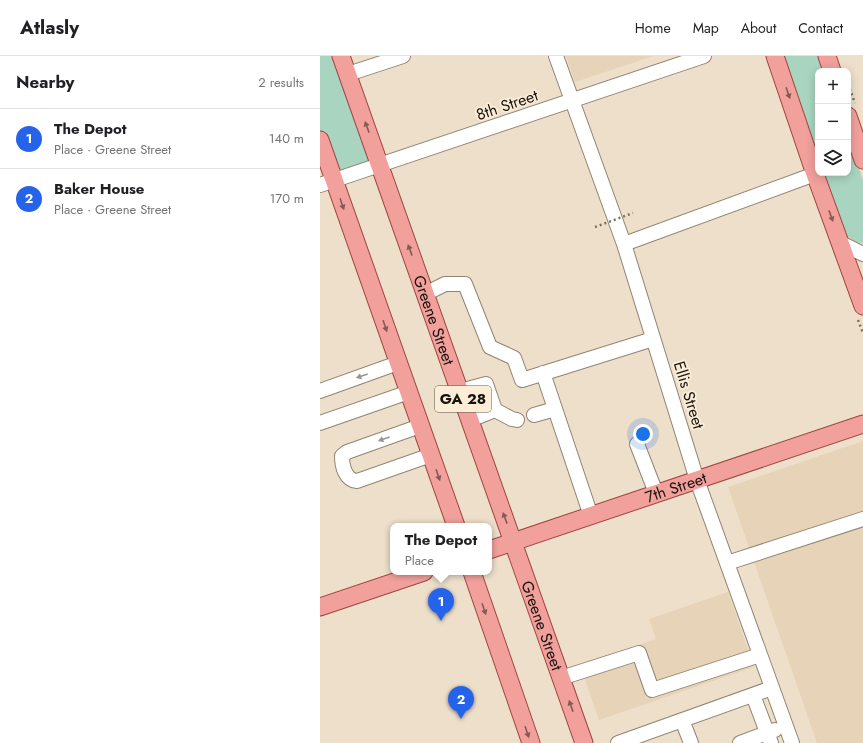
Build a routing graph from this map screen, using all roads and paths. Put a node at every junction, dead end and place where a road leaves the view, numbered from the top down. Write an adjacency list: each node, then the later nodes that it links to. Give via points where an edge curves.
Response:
1 (341, 56): 8 (main road, Greene Street / GA 28)
2 (403, 56): 8 (street)
3 (556, 56): 9 (street, Ellis Street)
4 (704, 56): 9 (street, 8th Street)
5 (775, 56): 14 (main road, one-way to 14)
6 (827, 56): 7 (main road)
7 (831, 68)
8 (348, 74): 13 (main road, Greene Street / GA 28, one-way to 8)
9 (572, 101): 13 (street, 8th Street); 20 (street, Ellis Street)
10 (851, 125): 12 (main road)
11 (320, 140): 16 (main road, GA 28)
12 (863, 160)
13 (380, 166): 16 (street, 8th Street); 22 (main road, Greene Street / GA 28, one-way to 13)
14 (815, 174): 20 (street)
15 (816, 176): 19 (main road, one-way to 19)
16 (327, 183): 25 (main road, GA 28, one-way to 25)
17 (633, 213): 18 (path, bridge)
18 (595, 227)
19 (841, 243): 21 (street); 23 (main road)
20 (624, 244): 24 (street, Ellis Street)
21 (863, 254)
22 (425, 294): 26 (street, via 445,284 465,284 490,347 514,358 522,380); 28 (main road, Greene Street / GA 28)
23 (863, 306)
24 (653, 339): 26 (street); 40 (street, Ellis Street)
25 (398, 363): 27 (street, one-way to 27); 29 (main road, GA 28)
26 (544, 373): 30 (street)
27 (320, 391)
28 (460, 391): 31 (street, via 486,384); 33 (main road, Greene Street / GA 28)
29 (409, 392): 35 (street); 37 (main road, GA 28)
30 (555, 409): 32 (street); 42 (street)
31 (495, 410): 33 (street); 34 (street)
32 (534, 415)
33 (470, 420): 45 (main road, Greene Street / GA 28, one-way to 33)
34 (516, 420)
35 (320, 423)
36 (863, 424): 40 (main road, 7th Street)
37 (420, 426): 39 (main road, GA 28); 39 (street, one-way to 39, via 346,452 342,456 342,461 347,476 357,481)
38 (637, 444): 41 (street)
39 (431, 455): 44 (main road, GA 28, one-way to 44)
40 (697, 480): 41 (main road, 7th Street); 47 (street, Ellis Street)
41 (656, 493): 42 (main road, 7th Street)
42 (591, 516): 45 (main road, 7th Street)
43 (863, 520): 47 (street)
44 (455, 523)
45 (513, 542): 46 (main road, 7th Street); 52 (main road, Greene Street / GA 28)
46 (492, 549)
47 (727, 562): 51 (street, Ellis Street)
48 (415, 575): 50 (main road)
49 (473, 575): 58 (main road, one-way to 58)
50 (320, 607)
51 (760, 655): 52 (street, via 652,690 639,652); 53 (street, Ellis Street)
52 (561, 678): 59 (main road, Greene Street / GA 28, one-way to 52)
53 (772, 688): 54 (street); 56 (street, Ellis Street)
54 (753, 695): 55 (street); 57 (street)
55 (682, 720): 60 (street); 61 (street)
56 (786, 726): 57 (street); 63 (street, Ellis Street)
57 (769, 738): 62 (street)
58 (531, 743)
59 (584, 743)
60 (618, 743)
61 (691, 743)
62 (740, 743)
63 (792, 743)

